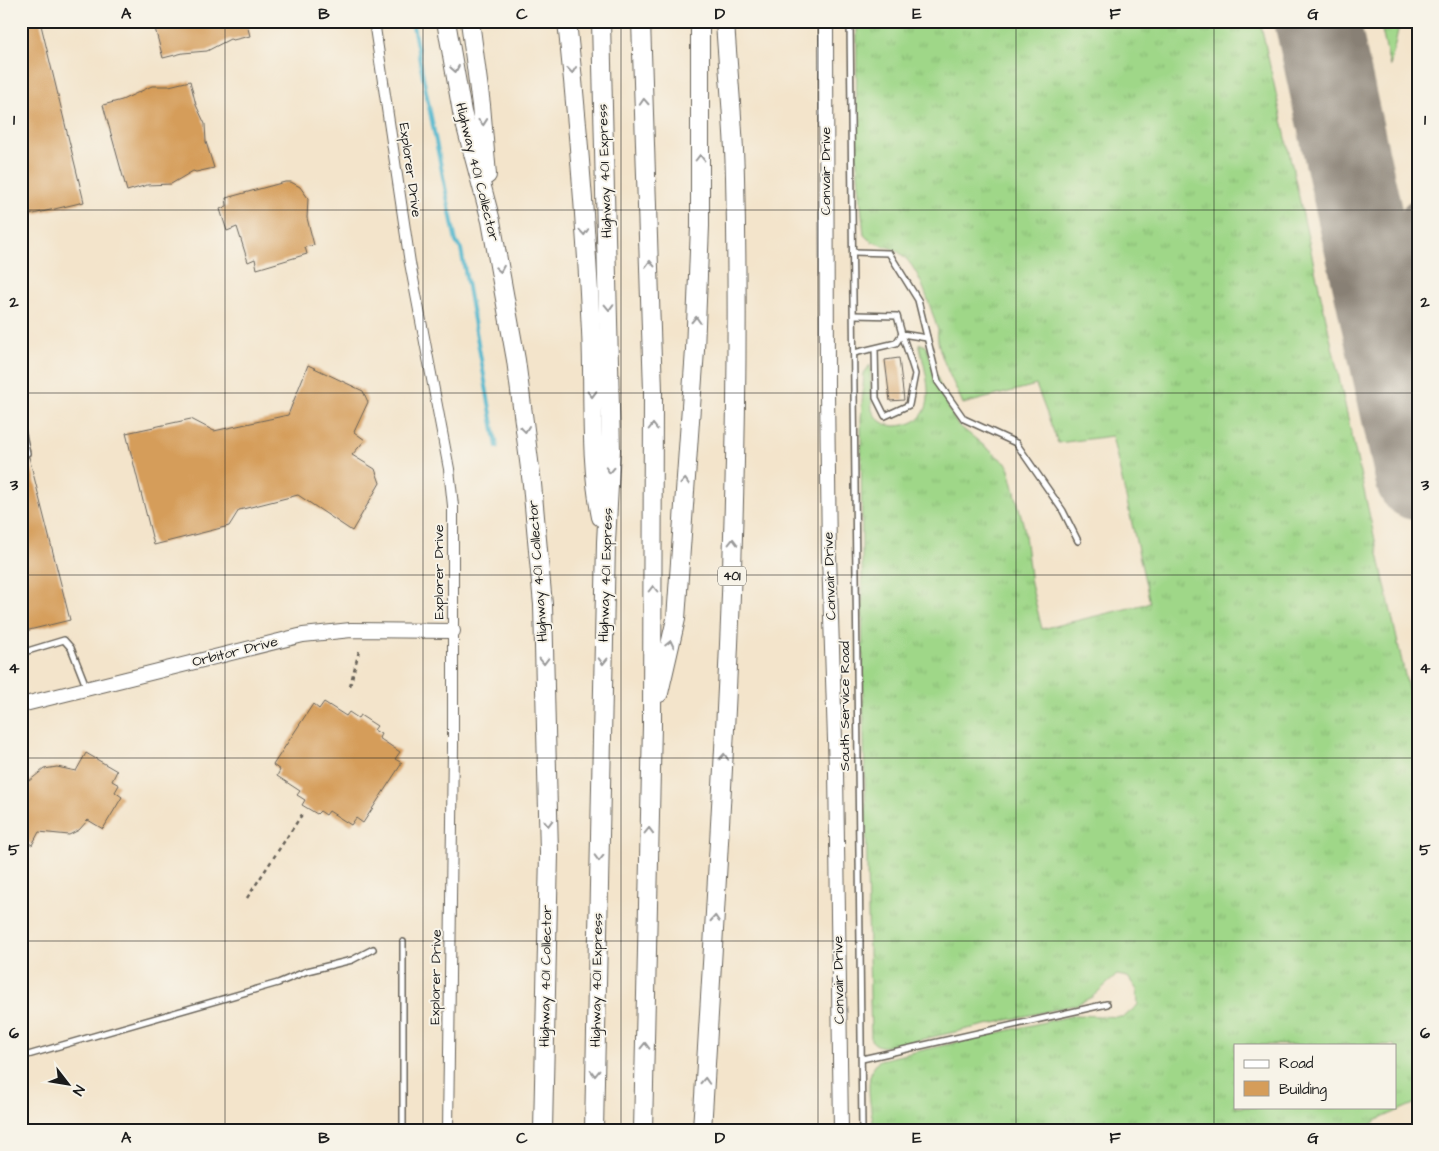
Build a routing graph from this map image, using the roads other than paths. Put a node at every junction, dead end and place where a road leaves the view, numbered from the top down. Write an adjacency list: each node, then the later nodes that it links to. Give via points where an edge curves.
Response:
1 (374, 21): 22 (street, Explorer Drive, via 410,263 449,469 454,561)
2 (446, 21): 11 (highway, Highway 401 Collector, one-way to 11, via 462,112)
3 (470, 21): 11 (highway, one-way to 11)
4 (567, 21): 21 (highway, one-way to 21, via 591,332 594,482)
5 (601, 21): 21 (highway, Highway 401 Express, one-way to 21, via 611,430)
6 (641, 21): 26 (highway, one-way to 6, via 652,382)
7 (700, 21): 26 (highway, one-way to 7, via 676,619 694,360 700,226)
8 (725, 21): 37 (highway, 401, one-way to 8, via 731,628 735,186)
9 (826, 21): 38 (street, Convair Drive, via 828,498)
10 (850, 21): 12 (lane, South Service Road)
11 (491, 221): 34 (highway, Highway 401 Collector, one-way to 34, via 516,360 532,484 542,605 549,852)
12 (854, 252): 13 (lane, South Service Road); 15 (lane, via 890,253 918,300)
13 (854, 315): 14 (lane, via 897,316); 17 (lane, South Service Road)
14 (902, 334): 15 (lane); 16 (lane, via 896,343); 16 (lane, via 915,374 909,405 885,416 876,398)
15 (927, 338): 20 (lane, via 938,382 964,419 1016,443 1063,511)
16 (875, 348): 17 (lane)
17 (854, 353): 31 (lane, South Service Road, via 856,788)
18 (21, 424): 19 (lane, via 27,453)
19 (21, 454)
20 (1078, 541)
21 (606, 542): 35 (highway, Highway 401 Express, one-way to 35)
22 (453, 631): 24 (street, Orbitor Drive, via 360,629 304,635); 33 (street, Explorer Drive)
23 (21, 653): 24 (lane, via 64,640 71,648)
24 (88, 689): 25 (street, Orbitor Drive)
25 (21, 705)
26 (652, 725): 36 (highway, one-way to 26)
27 (403, 942): 32 (lane)
28 (373, 949): 30 (lane, via 352,960 307,971 278,983)
29 (1107, 1004): 31 (lane)
30 (21, 1057)
31 (862, 1059): 39 (lane, South Service Road)
32 (403, 1130)
33 (448, 1130)
34 (543, 1130)
35 (594, 1130)
36 (643, 1130)
37 (702, 1130)
38 (841, 1130)
39 (862, 1130)

